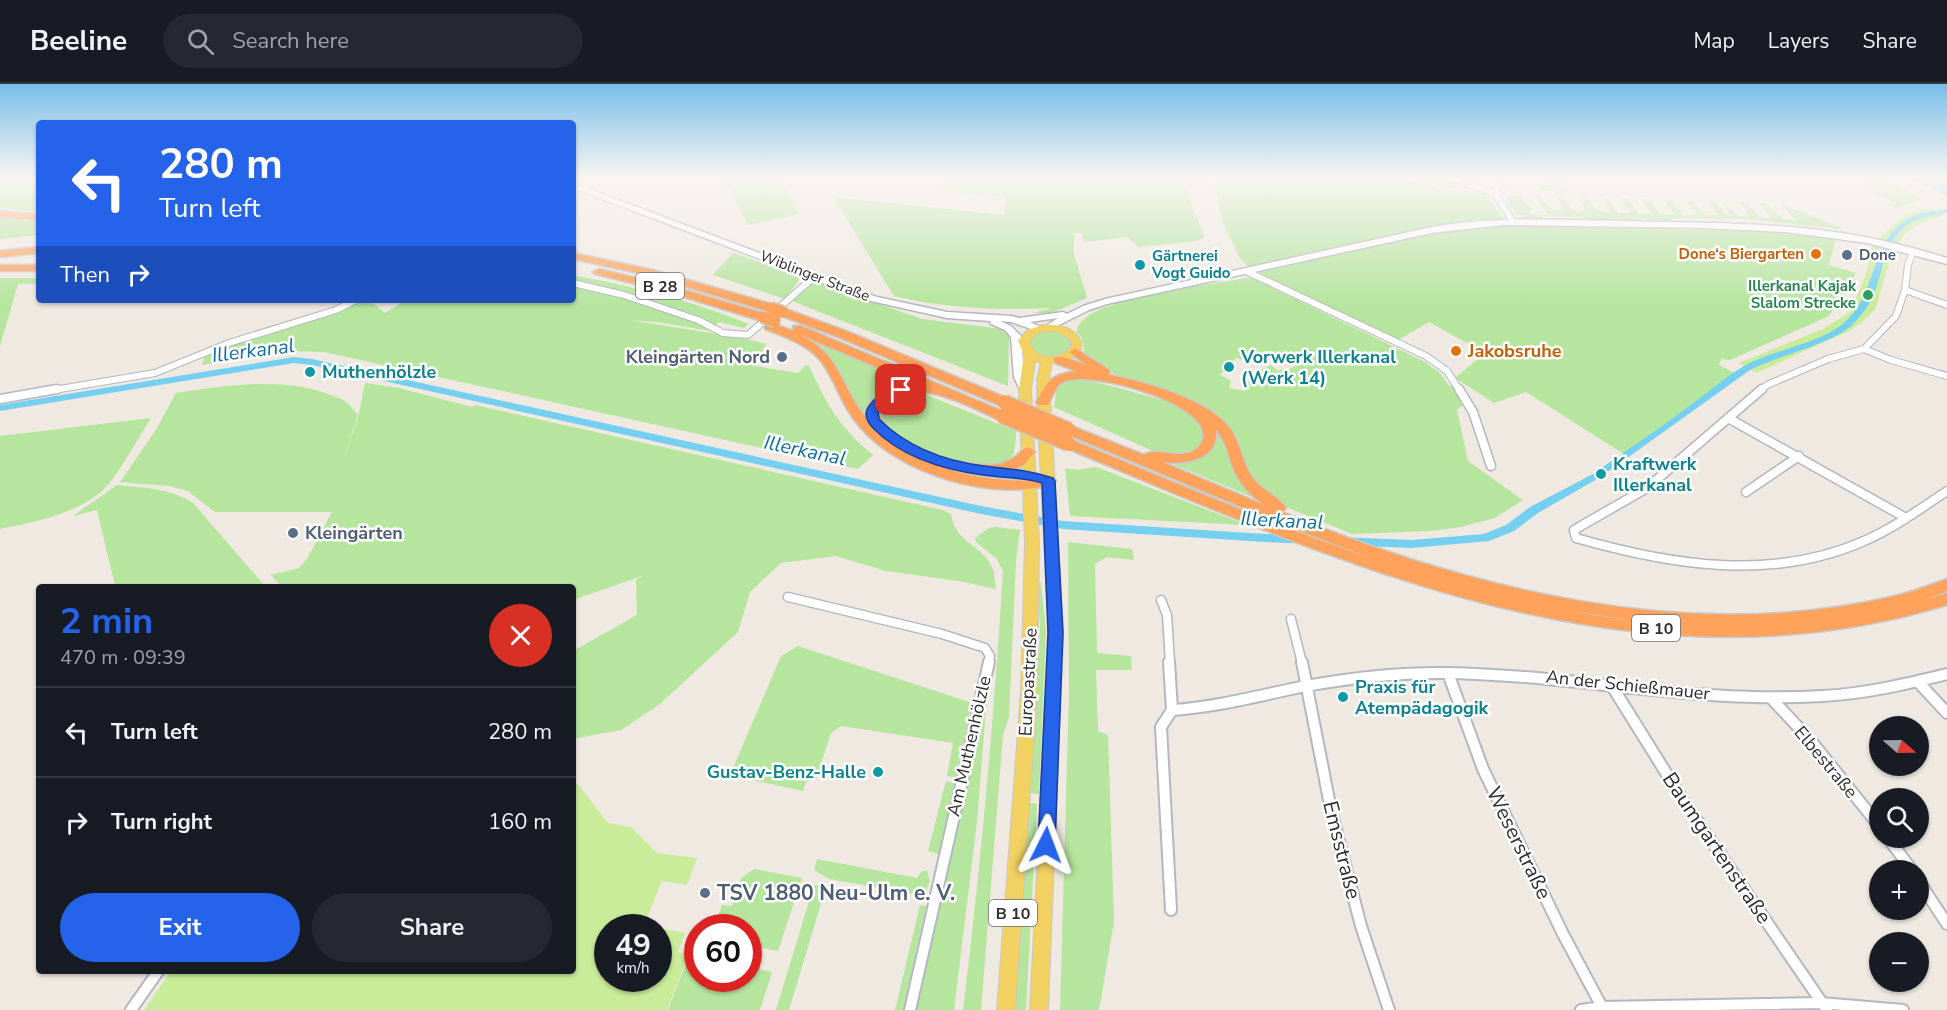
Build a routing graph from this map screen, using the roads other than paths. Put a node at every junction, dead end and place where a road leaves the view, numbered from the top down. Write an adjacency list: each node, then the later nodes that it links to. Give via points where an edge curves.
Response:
1 (667, 220): 14 (main road, Wiblinger Straße)
2 (1513, 222): 6 (main road, via 1792,228 1873,240); 13 (main road, via 1444,227)
3 (36, 243): 4 (highway)
4 (0, 247)
5 (36, 250): 7 (highway)
6 (1914, 251): 9 (main road); 16 (street)
7 (0, 254)
8 (576, 257): 21 (highway, B 28, via 649,272)
9 (1947, 261)
10 (0, 268): 11 (highway)
11 (36, 268)
12 (576, 268): 21 (highway, B 28)
13 (1246, 271): 18 (main road); 45 (street, via 1445,368 1473,412)
14 (815, 276): 15 (street, via 748,335 723,333 689,316); 22 (main road, Wiblinger Straße, via 902,307)
15 (576, 283)
16 (1905, 290): 19 (street); 28 (street, via 1896,316)
17 (350, 303): 37 (street, via 229,343 155,373)
18 (1095, 305): 20 (main road); 26 (main road, via 1077,318)
19 (1947, 305)
20 (1078, 311): 24 (main road, via 1049,318); 25 (main road)
21 (769, 317): 35 (highway, B 28); 47 (highway, via 823,356 854,411 876,436 902,454 976,480)
22 (978, 317): 23 (main road, Wiblinger Straße); 36 (main road, via 1014,333)
23 (996, 318): 24 (main road, Wiblinger Straße); 27 (main road, Wiblinger Straße, via 1019,327)
24 (1012, 319): 25 (main road, Wiblinger Straße)
25 (1044, 328): 26 (main road); 27 (main road)
26 (1071, 333): 29 (main road, via 1077,340)
27 (1026, 337): 30 (main road, B 10, via 1024,346)
28 (1864, 349): 33 (street); 40 (street, via 1828,359 1767,385)
29 (1075, 352): 31 (main road); 34 (highway, B 10, via 1096,369)
30 (1030, 354): 31 (main road); 36 (main road, Europastraße / B 10)
31 (1053, 360): 32 (highway); 38 (main road, Europastraße / B 10, via 1043,379)
32 (1103, 376): 34 (highway); 38 (highway, via 1061,377 1050,387)
33 (1947, 376)
34 (1127, 383): 39 (highway, B 10)
35 (952, 387): 41 (highway, B 10, bridge); 46 (highway, B 10, via 894,392 877,402 872,409 873,421 891,439 917,452 951,465)
36 (1024, 390): 43 (main road, Europastraße / B 10)
37 (0, 399)
38 (1043, 402): 48 (main road, Europastraße / B 10)
39 (1196, 409): 42 (highway, via 1210,432 1207,446 1196,454 1164,458); 52 (highway, B 10, via 1223,429 1241,470 1256,492)
40 (1728, 418): 44 (street); 51 (street, via 1647,488 1574,530 1576,538 1626,553 1691,565 1768,564 1852,546)
41 (1069, 437): 42 (highway, B 10); 55 (highway, B 10, via 1263,523 1370,564 1487,599 1565,617 1628,626 1768,631 1860,622)
42 (1112, 447): 52 (highway, B 10)
43 (1028, 452): 46 (highway, via 1020,461); 47 (main road, Europastraße / B 10)
44 (1799, 456): 50 (street); 51 (street)
45 (1491, 466)
46 (998, 472): 47 (highway, B 10)
47 (1029, 480): 48 (highway); 77 (main road, Europastraße / B 10, via 1029,693)
48 (1049, 481): 78 (main road, Europastraße / B 10, via 1056,633)
49 (1947, 491): 51 (street)
50 (1746, 492)
51 (1906, 518)
52 (1309, 528): 53 (highway, B 10, via 1411,566 1487,588 1557,604 1636,615 1765,620 1851,611)
53 (1947, 585)
54 (788, 597): 76 (street, Am Muthenhölzle, via 942,634 985,648 990,656)
55 (1947, 599)
56 (1161, 600): 64 (street, via 1167,615)
57 (1291, 619): 62 (street)
58 (1448, 673): 60 (street, An der Schießmauer, via 1518,674); 62 (street, An der Schießmauer, via 1354,678); 73 (street, Weserstraße, via 1483,769)
59 (1947, 674): 61 (street, An der Schießmauer)
60 (1610, 683): 63 (street, An der Schießmauer); 74 (street, Baumgartenstraße, via 1683,800)
61 (1919, 683): 63 (street, An der Schießmauer, via 1844,694); 65 (street)
62 (1308, 686): 64 (street, An der Schießmauer, via 1202,709); 79 (street, Emsstraße, via 1331,810 1361,926)
63 (1772, 698): 66 (street, Elbestraße)
64 (1172, 710): 70 (street, via 1161,727)
65 (1947, 713)
66 (1869, 813)
67 (1895, 848): 68 (street)
68 (1904, 860)
69 (1929, 897): 71 (street)
70 (1171, 910)
71 (1947, 924)
72 (156, 974): 75 (street)
73 (1602, 1007): 74 (street); 80 (street)
74 (1824, 1007): 81 (street)
75 (131, 1010)
76 (910, 1010)
77 (1006, 1010)
78 (1039, 1010)
79 (1389, 1010)
80 (1581, 1010)
81 (1903, 1010)

